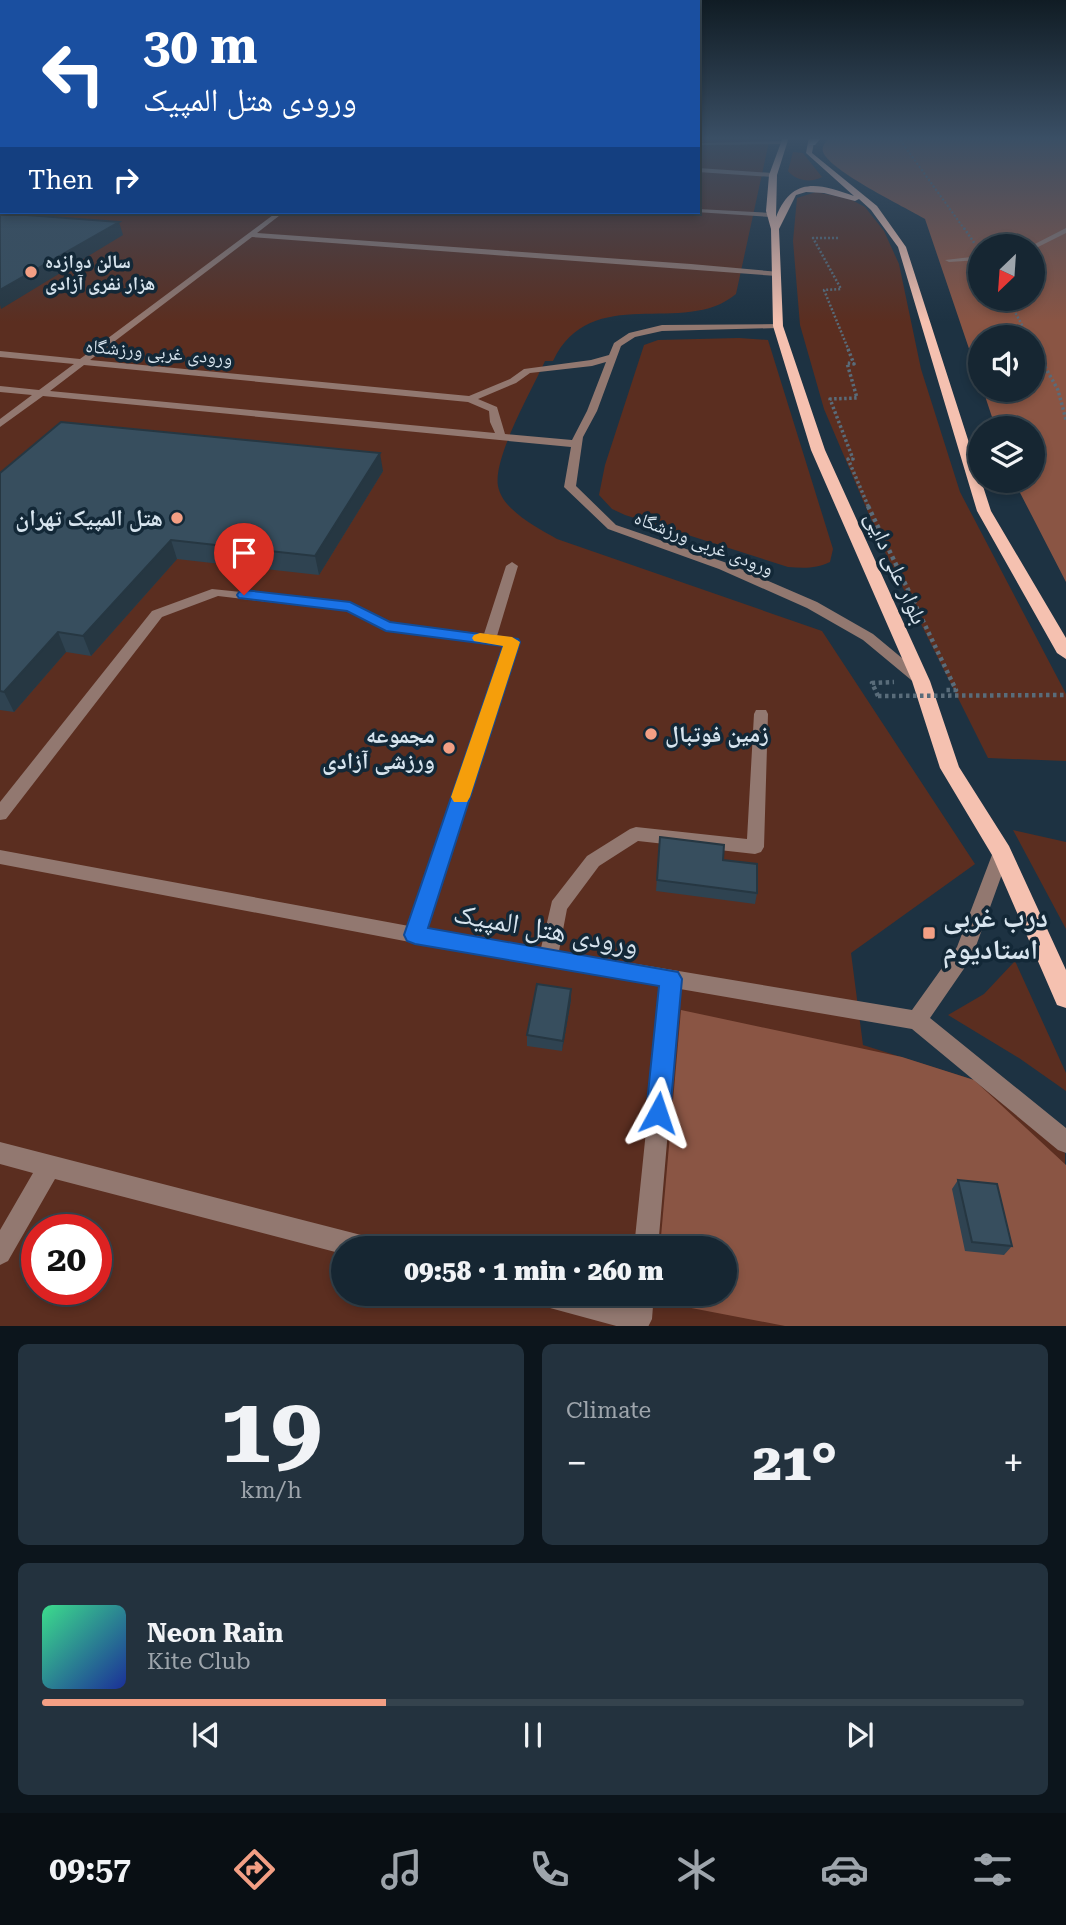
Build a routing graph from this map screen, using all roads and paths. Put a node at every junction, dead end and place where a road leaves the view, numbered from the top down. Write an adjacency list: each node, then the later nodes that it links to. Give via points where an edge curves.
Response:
1 (775, 199): 9 (main road, بلوار علی دایی)
2 (788, 199): 9 (main road)
3 (854, 199): 6 (main road)
4 (863, 199): 6 (main road)
5 (943, 199): 11 (path)
6 (874, 208): 32 (main road, via 902,247 984,512)
7 (700, 211): 9 (lane)
8 (278, 214): 12 (lane)
9 (773, 222): 17 (main road, بلوار علی دایی)
10 (1066, 230): 14 (lane)
11 (968, 234)
12 (250, 235): 17 (lane); 21 (lane)
13 (838, 238): 34 (path, via 813,238 841,289 824,290 854,364 847,363 857,398 830,399 853,459 848,458 889,554 956,690)
14 (1045, 241)
15 (968, 259): 16 (lane)
16 (949, 260)
17 (777, 274): 18 (main road, بلوار علی دایی)
18 (778, 326): 20 (lane, ورودی غربی ورزشگاه, via 662,328 632,335 617,345); 34 (main road, بلوار علی دایی, via 818,450)
19 (0, 354): 21 (lane, ورودی غربی ورزشگاه)
20 (612, 357): 25 (lane, via 527,371 513,382); 29 (lane, ورودی غربی ورزشگاه)
21 (82, 362): 24 (lane); 25 (lane, ورودی غربی ورزشگاه)
22 (1045, 367): 26 (path, via 1058,390)
23 (0, 389): 24 (lane)
24 (41, 393): 27 (lane); 28 (lane)
25 (470, 399): 28 (lane, via 494,409)
26 (1066, 420)
27 (0, 424)
28 (501, 436): 29 (lane)
29 (577, 444): 34 (lane, ورودی غربی ورزشگاه, via 569,487 611,527 723,566 812,605 868,637)
30 (512, 566): 31 (lane)
31 (489, 639): 37 (lane, via 386,626 350,607 217,592 158,614); 40 (lane, via 512,642)
32 (1066, 653)
33 (872, 683): 35 (path, bridge, via 878,696)
34 (922, 685): 38 (main road, بلوار علی دایی, via 950,768)
35 (1066, 695)
36 (761, 714): 41 (lane, via 755,847 636,834 593,861 558,906)
37 (0, 814)
38 (1001, 852): 43 (main road, بلوار علی دایی); 44 (lane, via 965,951)
39 (0, 857): 40 (lane, ورودی هتل المپیک)
40 (415, 935): 41 (lane, ورودی هتل المپیک)
41 (549, 957): 42 (lane, ورودی هتل المپیک)
42 (671, 979): 44 (lane, ورودی هتل المپیک); 48 (lane)
43 (1066, 997)
44 (918, 1020): 45 (lane)
45 (1066, 1142)
46 (0, 1153): 47 (lane)
47 (50, 1165): 49 (lane); 50 (lane)
48 (647, 1236)
49 (331, 1239)
50 (0, 1253)
51 (589, 1306): 52 (lane, via 639,1319)
52 (640, 1306)

